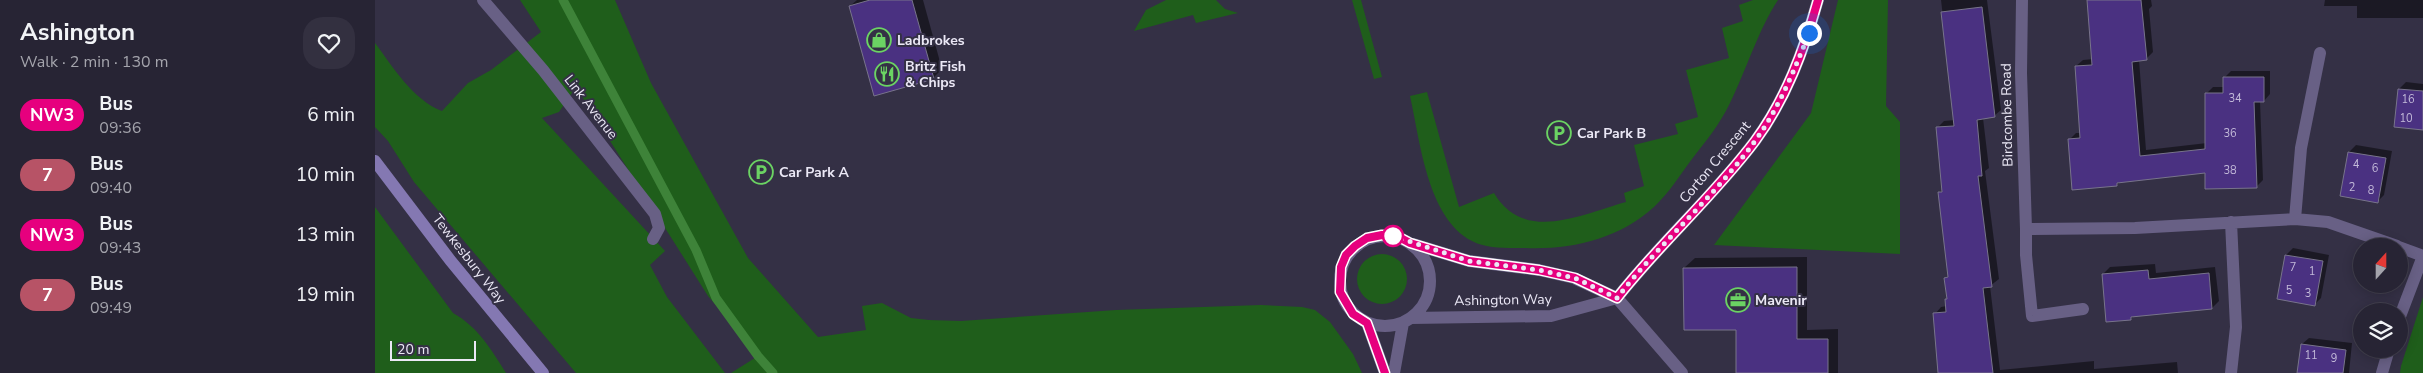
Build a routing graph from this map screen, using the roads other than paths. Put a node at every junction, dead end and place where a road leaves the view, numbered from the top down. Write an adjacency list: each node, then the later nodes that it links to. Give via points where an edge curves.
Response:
1 (483, 0): 10 (street, Link Avenue, via 543,70 655,214 659,228)
2 (1817, 0): 14 (street, Corton Crescent, via 1792,78 1755,141)
3 (2022, 0): 8 (street, Birdcombe Road)
4 (2320, 53): 6 (street, via 2301,148)
5 (375, 161): 20 (main road, Tewkesbury Way, via 450,260)
6 (2295, 219): 7 (street); 9 (street, via 2328,222)
7 (2231, 222): 8 (street, via 2135,228); 24 (street, via 2236,328)
8 (2025, 229): 16 (street, Birdcombe Road, via 2032,316)
9 (2373, 238)
10 (653, 239)
11 (1410, 243): 14 (street, Ashington Way, via 1469,261 1575,278); 17 (street, via 1428,266 1430,281 1424,304); 18 (street, via 1397,236 1382,235 1367,238 1346,255 1341,267 1340,292 1353,314)
12 (2408, 251): 13 (street)
13 (2423, 256): 15 (street)
14 (1617, 298): 17 (street, Ashington Way, via 1551,316); 23 (street)
15 (2405, 303)
16 (2083, 309)
17 (1407, 320): 18 (street, via 1385,326); 22 (street)
18 (1367, 323): 21 (street)
19 (2386, 358): 25 (street)
20 (543, 373)
21 (1385, 373)
22 (1394, 373)
23 (1682, 373)
24 (2231, 373)
25 (2382, 373)

